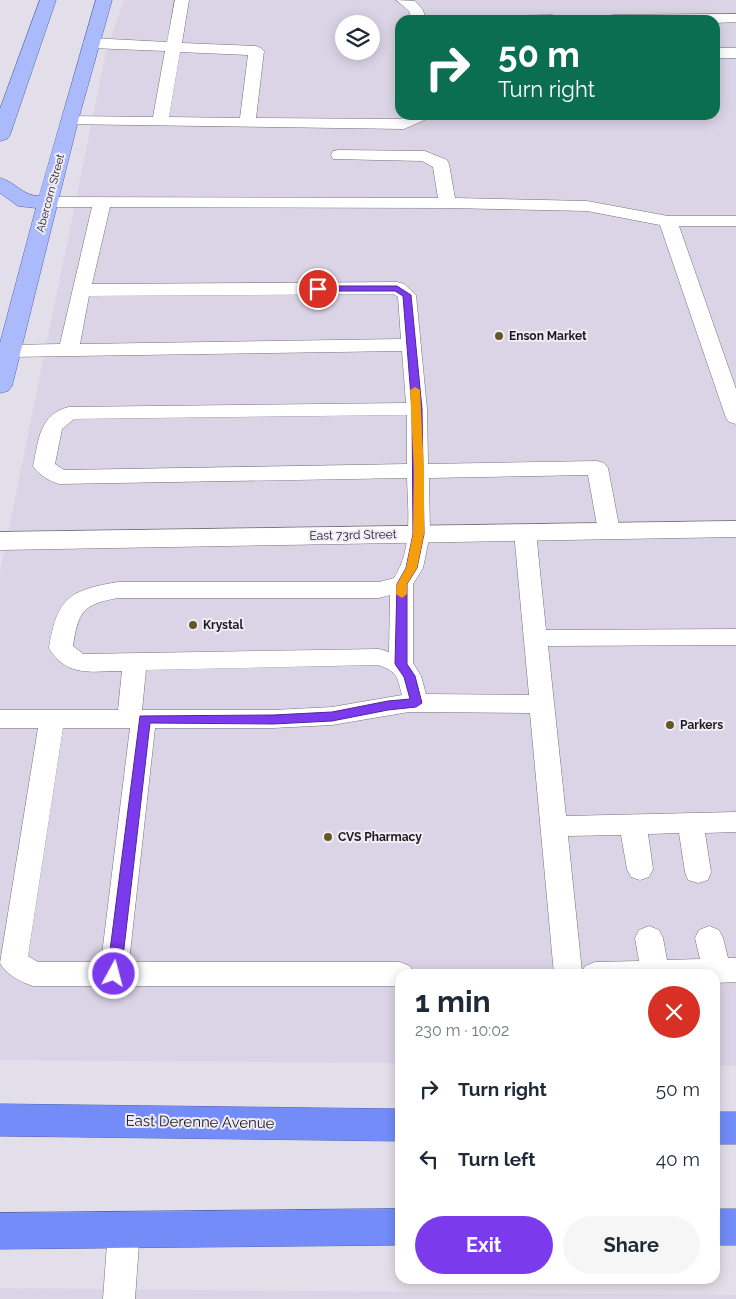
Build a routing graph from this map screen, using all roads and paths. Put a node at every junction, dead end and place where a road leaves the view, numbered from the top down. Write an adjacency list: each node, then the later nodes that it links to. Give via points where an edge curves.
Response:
1 (48, 0): 16 (main road)
2 (104, 0): 8 (main road, Abercorn Street)
3 (182, 0): 9 (lane)
4 (403, 0): 5 (lane, via 413,5)
5 (418, 15)
6 (720, 18): 7 (lane)
7 (736, 18)
8 (91, 43): 9 (lane); 13 (main road, Abercorn Street)
9 (174, 47): 14 (lane); 15 (lane, via 256,51)
10 (720, 53): 11 (lane)
11 (736, 53)
12 (412, 120): 15 (lane, via 404,124)
13 (69, 122): 14 (lane); 19 (main road, Abercorn Street)
14 (160, 122): 15 (lane)
15 (248, 123)
16 (2, 126)
17 (339, 155): 21 (lane, via 425,156 441,164)
18 (0, 184): 19 (main road, via 26,202)
19 (48, 202): 20 (lane); 27 (main road, Abercorn Street)
20 (102, 202): 21 (lane); 24 (lane)
21 (447, 203): 23 (lane, via 587,206)
22 (736, 220): 23 (lane)
23 (668, 221): 30 (lane)
24 (81, 290): 25 (lane, via 397,288 407,295); 26 (lane)
25 (411, 345): 26 (lane); 29 (lane)
26 (70, 350): 27 (lane)
27 (9, 351): 28 (main road, Abercorn Street)
28 (0, 386)
29 (417, 409): 31 (lane); 31 (lane, via 68,413 52,426 44,466 59,477)
30 (736, 418)
31 (419, 471): 33 (lane, via 596,468); 35 (lane)
32 (736, 529): 33 (street, East 73rd Street)
33 (609, 531): 34 (street, East 73rd Street)
34 (525, 532): 35 (street, East 73rd Street); 39 (lane)
35 (419, 534): 36 (street, East 73rd Street); 37 (lane, via 412,568)
36 (0, 541)
37 (402, 584): 40 (lane, via 379,590 118,590 94,593 74,604 64,624 61,648 77,663); 41 (lane)
38 (736, 637): 39 (lane)
39 (536, 638): 43 (lane)
40 (135, 662): 41 (lane, via 379,658); 46 (lane)
41 (401, 664): 42 (lane, via 410,676)
42 (416, 703): 43 (lane); 46 (lane, via 332,716)
43 (541, 704): 50 (lane)
44 (0, 719): 45 (lane)
45 (52, 719): 46 (lane); 58 (lane, via 13,960 33,974)
46 (137, 719): 58 (lane)
47 (736, 822): 49 (lane)
48 (633, 824): 49 (lane); 50 (lane); 51 (lane)
49 (690, 824): 52 (lane)
50 (555, 826): 55 (lane)
51 (640, 869)
52 (698, 872)
53 (649, 938): 56 (lane)
54 (709, 938): 57 (lane)
55 (568, 969)
56 (654, 969)
57 (726, 970)
58 (114, 974): 59 (lane)
59 (395, 974)
60 (0, 1120): 61 (highway, East Derenne Avenue)
61 (395, 1125)
62 (720, 1128): 63 (highway)
63 (736, 1128)
64 (395, 1226): 67 (highway)
65 (720, 1227): 66 (highway)
66 (736, 1227)
67 (124, 1230): 68 (highway); 69 (lane)
68 (0, 1231)
69 (119, 1299)

